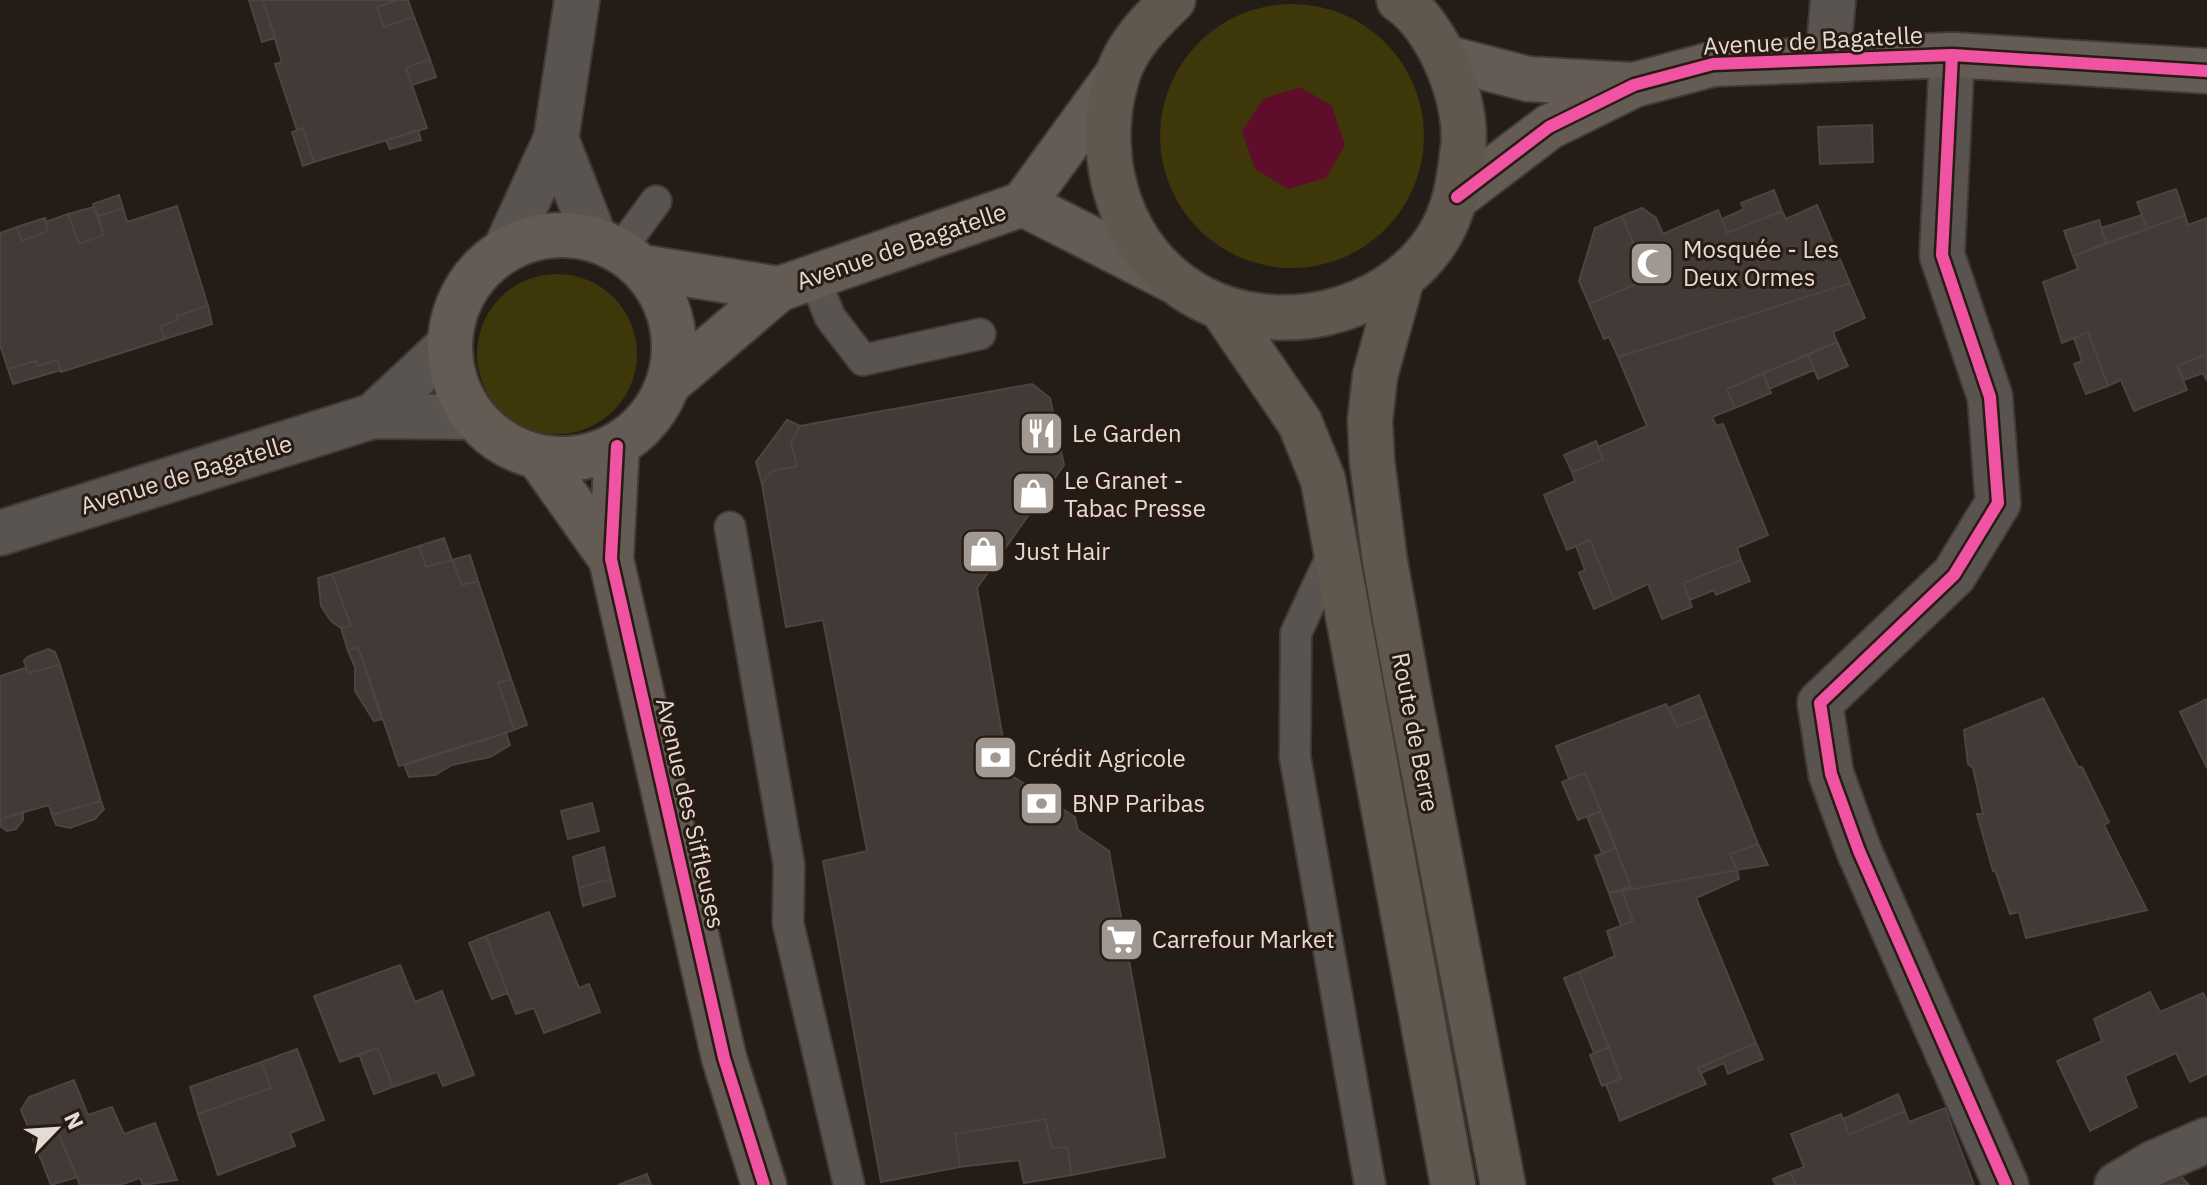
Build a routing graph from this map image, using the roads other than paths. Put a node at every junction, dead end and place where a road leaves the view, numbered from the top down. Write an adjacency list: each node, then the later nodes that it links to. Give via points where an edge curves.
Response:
1 (577, 0): 11 (street)
2 (1173, 0): 9 (main road, via 1143,29)
3 (1399, 0): 6 (main road)
4 (1833, 0): 7 (street)
5 (1952, 55): 7 (street, Avenue de Bagatelle); 8 (street, Avenue de Bagatelle); 38 (street, via 1942,255 1990,397 1998,503 1954,575 1820,703 1831,774 1859,851)
6 (1447, 58): 10 (street, Avenue de Bagatelle, via 1528,79); 12 (main road, via 1466,127)
7 (1828, 59): 10 (street, Avenue de Bagatelle, via 1713,64)
8 (2207, 71)
9 (1117, 75): 14 (street, Avenue de Bagatelle); 18 (main road, via 1106,131 1113,189 1137,240)
10 (1634, 85): 12 (street, Avenue de Bagatelle, via 1549,127)
11 (556, 139): 15 (street); 16 (street)
12 (1457, 197): 17 (main road, via 1436,241)
13 (656, 201): 16 (lane)
14 (1023, 204): 18 (street, Avenue de Bagatelle); 19 (street, Avenue de Bagatelle)
15 (506, 248): 16 (street, via 550,234); 22 (street, via 476,273 456,307)
16 (618, 252): 19 (street, Avenue de Bagatelle); 23 (street, via 660,292 675,352)
17 (1402, 278): 20 (main road, via 1347,309 1284,319); 37 (main road, Route de Berre, via 1375,376 1372,461 1407,685)
18 (1176, 282): 20 (main road)
19 (797, 283): 21 (lane, via 863,360); 23 (street, Avenue de Bagatelle)
20 (1221, 307): 30 (main road, Route de Berre, via 1300,423 1323,480)
21 (980, 334)
22 (449, 345): 24 (street, Avenue de Bagatelle); 25 (street, via 454,384)
23 (669, 383): 26 (street, via 640,430)
24 (373, 416): 25 (street, Avenue de Bagatelle); 29 (street, Avenue de Bagatelle)
25 (473, 417): 27 (street, via 514,450)
26 (617, 446): 27 (street, via 580,459); 31 (street, Avenue des Siffleuses)
27 (540, 459): 31 (street, Avenue des Siffleuses)
28 (730, 527): 34 (lane, via 789,865 788,923)
29 (0, 533)
30 (1334, 551): 35 (lane, via 1296,633 1295,757); 36 (main road, Route de Berre)
31 (611, 559): 33 (street, Avenue des Siffleuses, via 724,1058)
32 (2207, 1140): 39 (street)
33 (764, 1185)
34 (849, 1185)
35 (1370, 1185)
36 (1453, 1185)
37 (1503, 1185)
38 (2006, 1185)
39 (2117, 1185)

